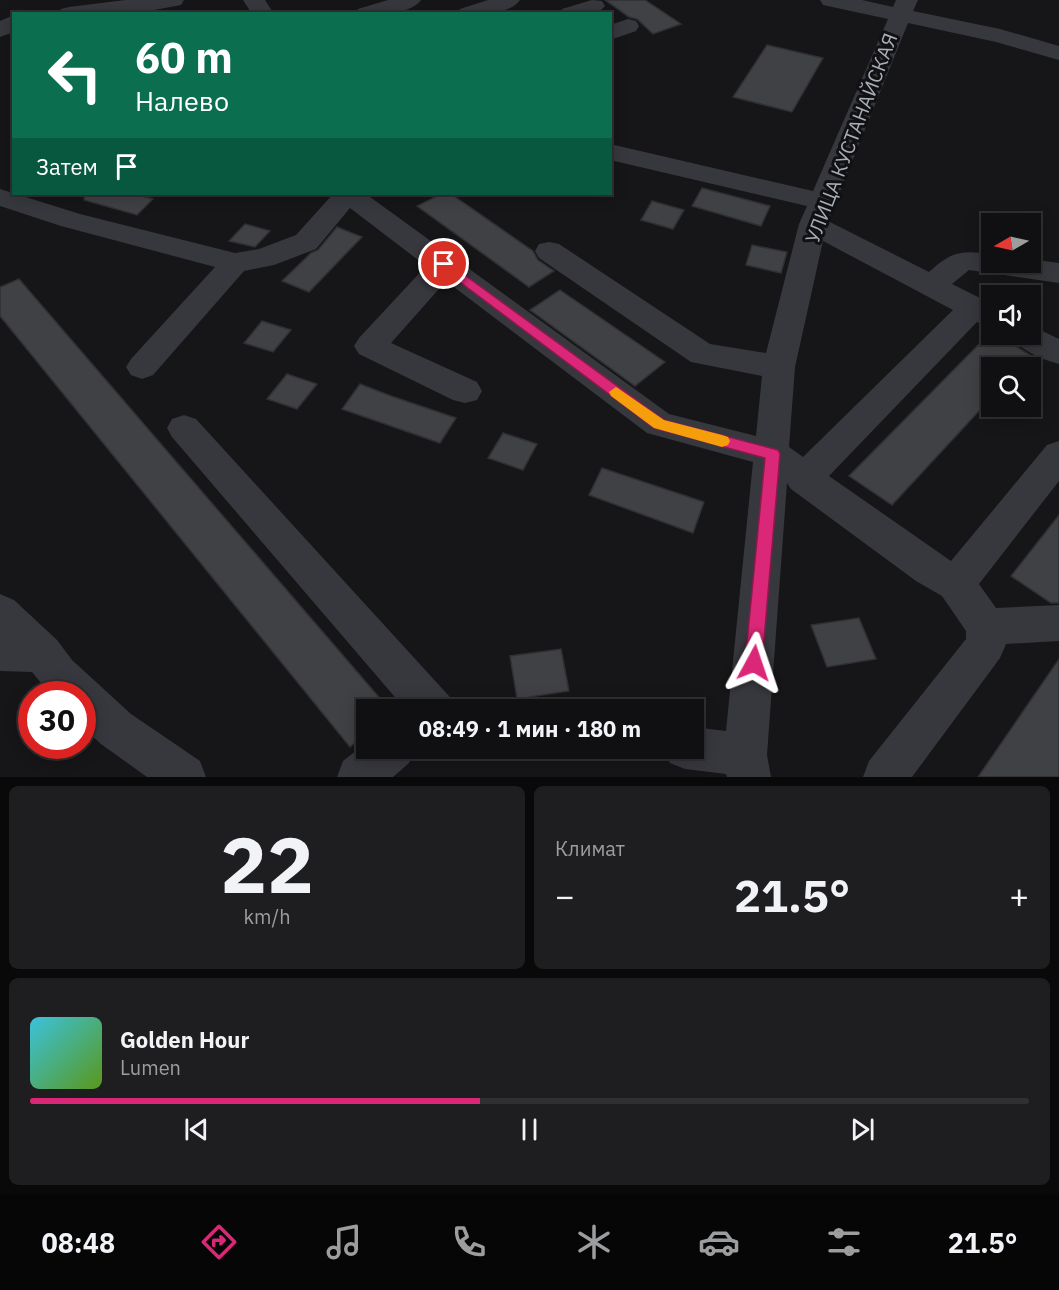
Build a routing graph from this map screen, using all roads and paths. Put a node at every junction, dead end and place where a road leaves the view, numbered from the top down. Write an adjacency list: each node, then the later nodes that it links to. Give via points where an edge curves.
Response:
1 (173, 0): 7 (street)
2 (410, 0): 9 (street)
3 (509, 0): 10 (street)
4 (831, 0): 6 (street)
5 (594, 6): 11 (street)
6 (903, 8): 12 (street); 17 (street, УЛИЦА КУСТАНАЙСКАЯ)
7 (115, 11): 8 (street)
8 (100, 12)
9 (372, 12)
10 (474, 12)
11 (576, 12)
12 (1059, 53)
13 (612, 153): 17 (street)
14 (347, 195): 19 (street, via 306,242 257,260)
15 (349, 195): 20 (street)
16 (0, 197): 19 (street, via 70,220)
17 (818, 213): 22 (street); 28 (street, УЛИЦА КУСТАНАЙСКАЯ)
18 (549, 251): 28 (street, via 702,354)
19 (235, 263): 27 (street)
20 (444, 264): 29 (street, via 370,346); 31 (street, via 659,424)
21 (1059, 273): 22 (street, via 966,260)
22 (931, 286): 23 (street)
23 (981, 312)
24 (981, 314): 33 (street)
25 (1041, 343): 26 (street)
26 (1059, 353)
27 (142, 367)
28 (779, 367): 31 (street, УЛИЦА КУСТАНАЙСКАЯ)
29 (465, 391)
30 (184, 428): 41 (street)
31 (773, 454): 33 (street); 45 (street, УЛИЦА КУСТАНАЙСКАЯ)
32 (1059, 455): 34 (street)
33 (804, 479): 34 (street)
34 (956, 584): 37 (street)
35 (0, 612): 39 (street)
36 (1059, 623): 37 (street)
37 (986, 627): 48 (street, via 986,645)
38 (0, 652): 39 (street)
39 (43, 653): 40 (street)
40 (65, 681)
41 (424, 699)
42 (96, 710): 46 (street)
43 (704, 754): 45 (street)
44 (381, 759): 47 (street)
45 (747, 766)
46 (184, 777)
47 (359, 777)
48 (885, 777)

